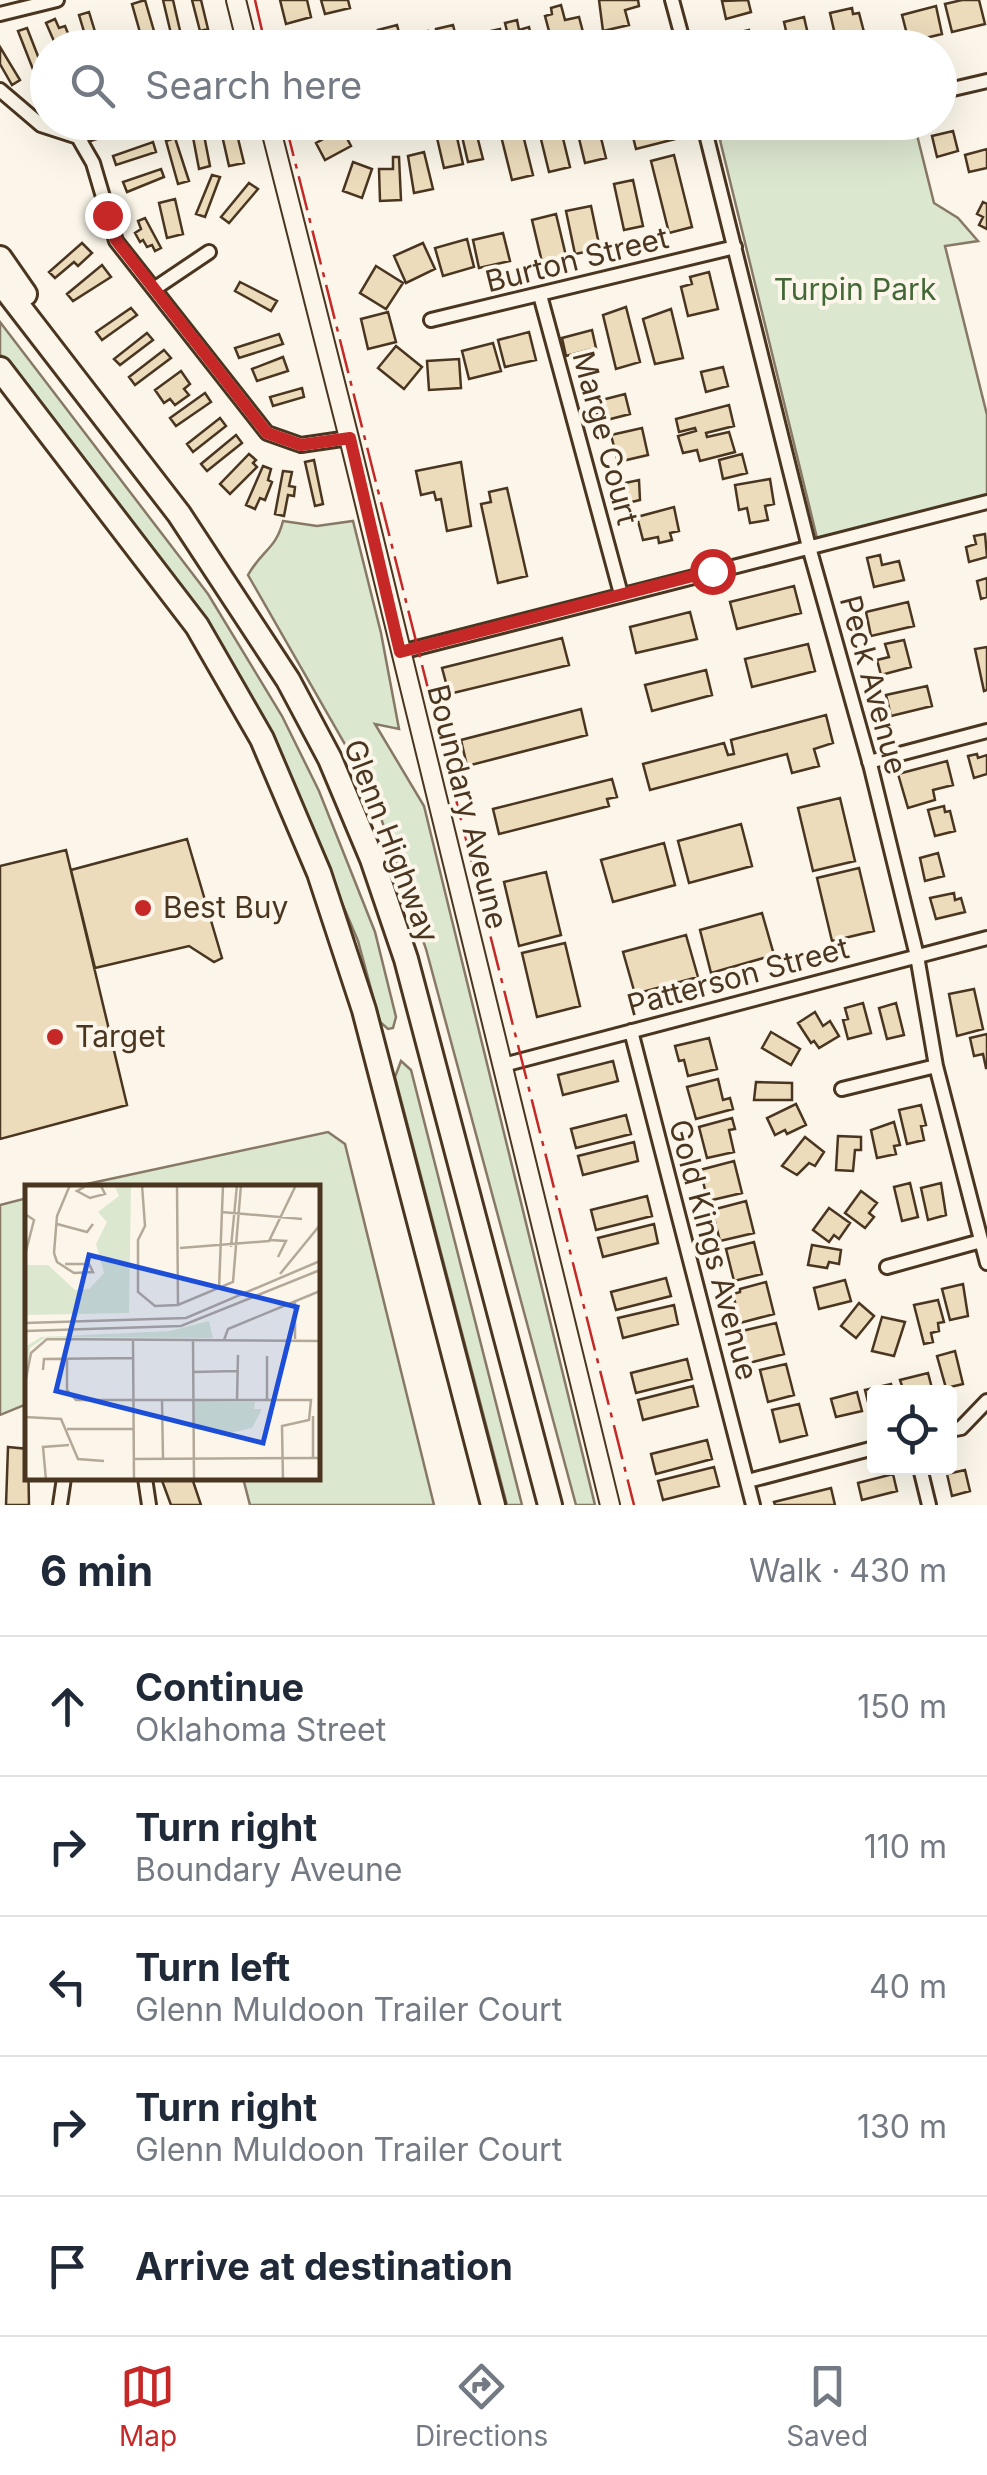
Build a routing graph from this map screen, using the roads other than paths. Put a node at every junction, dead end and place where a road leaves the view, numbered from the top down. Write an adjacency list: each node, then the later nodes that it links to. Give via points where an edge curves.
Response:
1 (57, 0): 4 (street)
2 (236, 0): 5 (street)
3 (672, 0): 6 (street)
4 (0, 14)
5 (244, 30)
6 (679, 30)
7 (987, 81): 8 (street)
8 (957, 88)
9 (0, 90): 10 (street)
10 (30, 116)
11 (80, 140): 18 (street, via 116,240)
12 (273, 140): 22 (street, Boundary Aveune)
13 (708, 140): 14 (street, Peck Avenue)
14 (734, 247): 19 (street, Burton Street); 25 (street, Peck Avenue)
15 (209, 252): 18 (street)
16 (0, 258): 24 (highway)
17 (0, 282): 24 (highway, Glenn Highway)
18 (154, 289): 22 (street, via 267,433 301,445)
19 (540, 296): 20 (street, Burton Street); 26 (street, Marge Court)
20 (431, 320)
21 (0, 369): 49 (highway, via 197,626 262,739 320,873 364,1010)
22 (350, 438): 27 (street, Boundary Aveune)
23 (987, 502): 25 (street)
24 (179, 514): 39 (highway, Glenn Highway, via 288,680 372,858 406,959)
25 (809, 547): 26 (street); 29 (street, Peck Avenue)
26 (621, 594): 27 (street)
27 (400, 652): 33 (street, Boundary Aveune)
28 (987, 731): 29 (street)
29 (869, 762): 31 (street, Peck Avenue)
30 (987, 938): 31 (street, Patterson Street)
31 (916, 956): 32 (street, Patterson Street); 34 (street, Peck Avenue)
32 (631, 1031): 33 (street, Patterson Street); 46 (street, Gold Kings Avenue)
33 (503, 1065): 52 (street, Boundary Aveune)
34 (936, 1066): 35 (street); 36 (street, Peck Avenue)
35 (842, 1089)
36 (981, 1241): 37 (street, Peck Avenue); 38 (street)
37 (987, 1263)
38 (887, 1267)
39 (517, 1376): 50 (highway, Glenn Highway); 51 (highway)
40 (987, 1401): 41 (street)
41 (957, 1429)
42 (867, 1450): 46 (street)
43 (922, 1475): 54 (street)
44 (64, 1480): 47 (street)
45 (145, 1480): 48 (street)
46 (748, 1481): 53 (street, Gold Kings Avenue)
47 (60, 1505)
48 (150, 1505)
49 (493, 1505)
50 (550, 1505)
51 (562, 1505)
52 (610, 1505)
53 (753, 1505)
54 (929, 1505)

